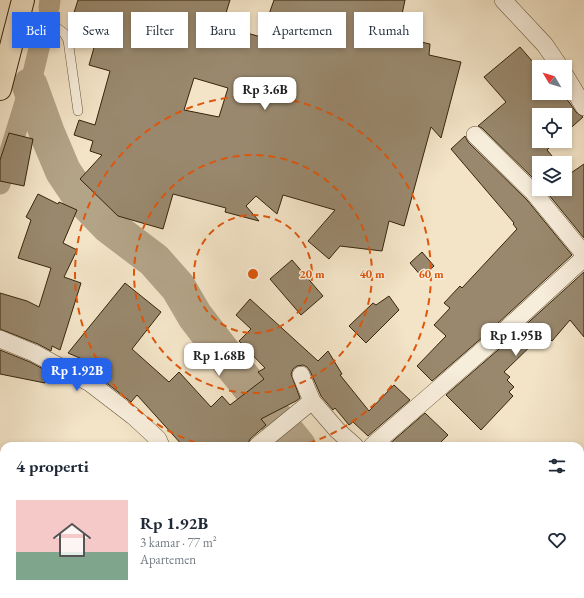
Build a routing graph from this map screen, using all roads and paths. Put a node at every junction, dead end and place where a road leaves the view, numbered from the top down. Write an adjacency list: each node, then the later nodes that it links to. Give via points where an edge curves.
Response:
1 (503, 0): 3 (street, via 545,45)
2 (21, 8): 5 (main road); 7 (lane, via 64,32 68,40)
3 (555, 60)
4 (572, 87): 6 (street)
5 (0, 89)
6 (584, 107)
7 (78, 111)
8 (475, 135): 9 (street, via 534,194)
9 (584, 254)
10 (584, 258): 17 (street)
11 (0, 339): 14 (street, via 34,353 90,383 133,416)
12 (301, 376): 13 (street)
13 (312, 401): 15 (street); 16 (street)
14 (159, 442)
15 (262, 442)
16 (350, 442)
17 (377, 442)

